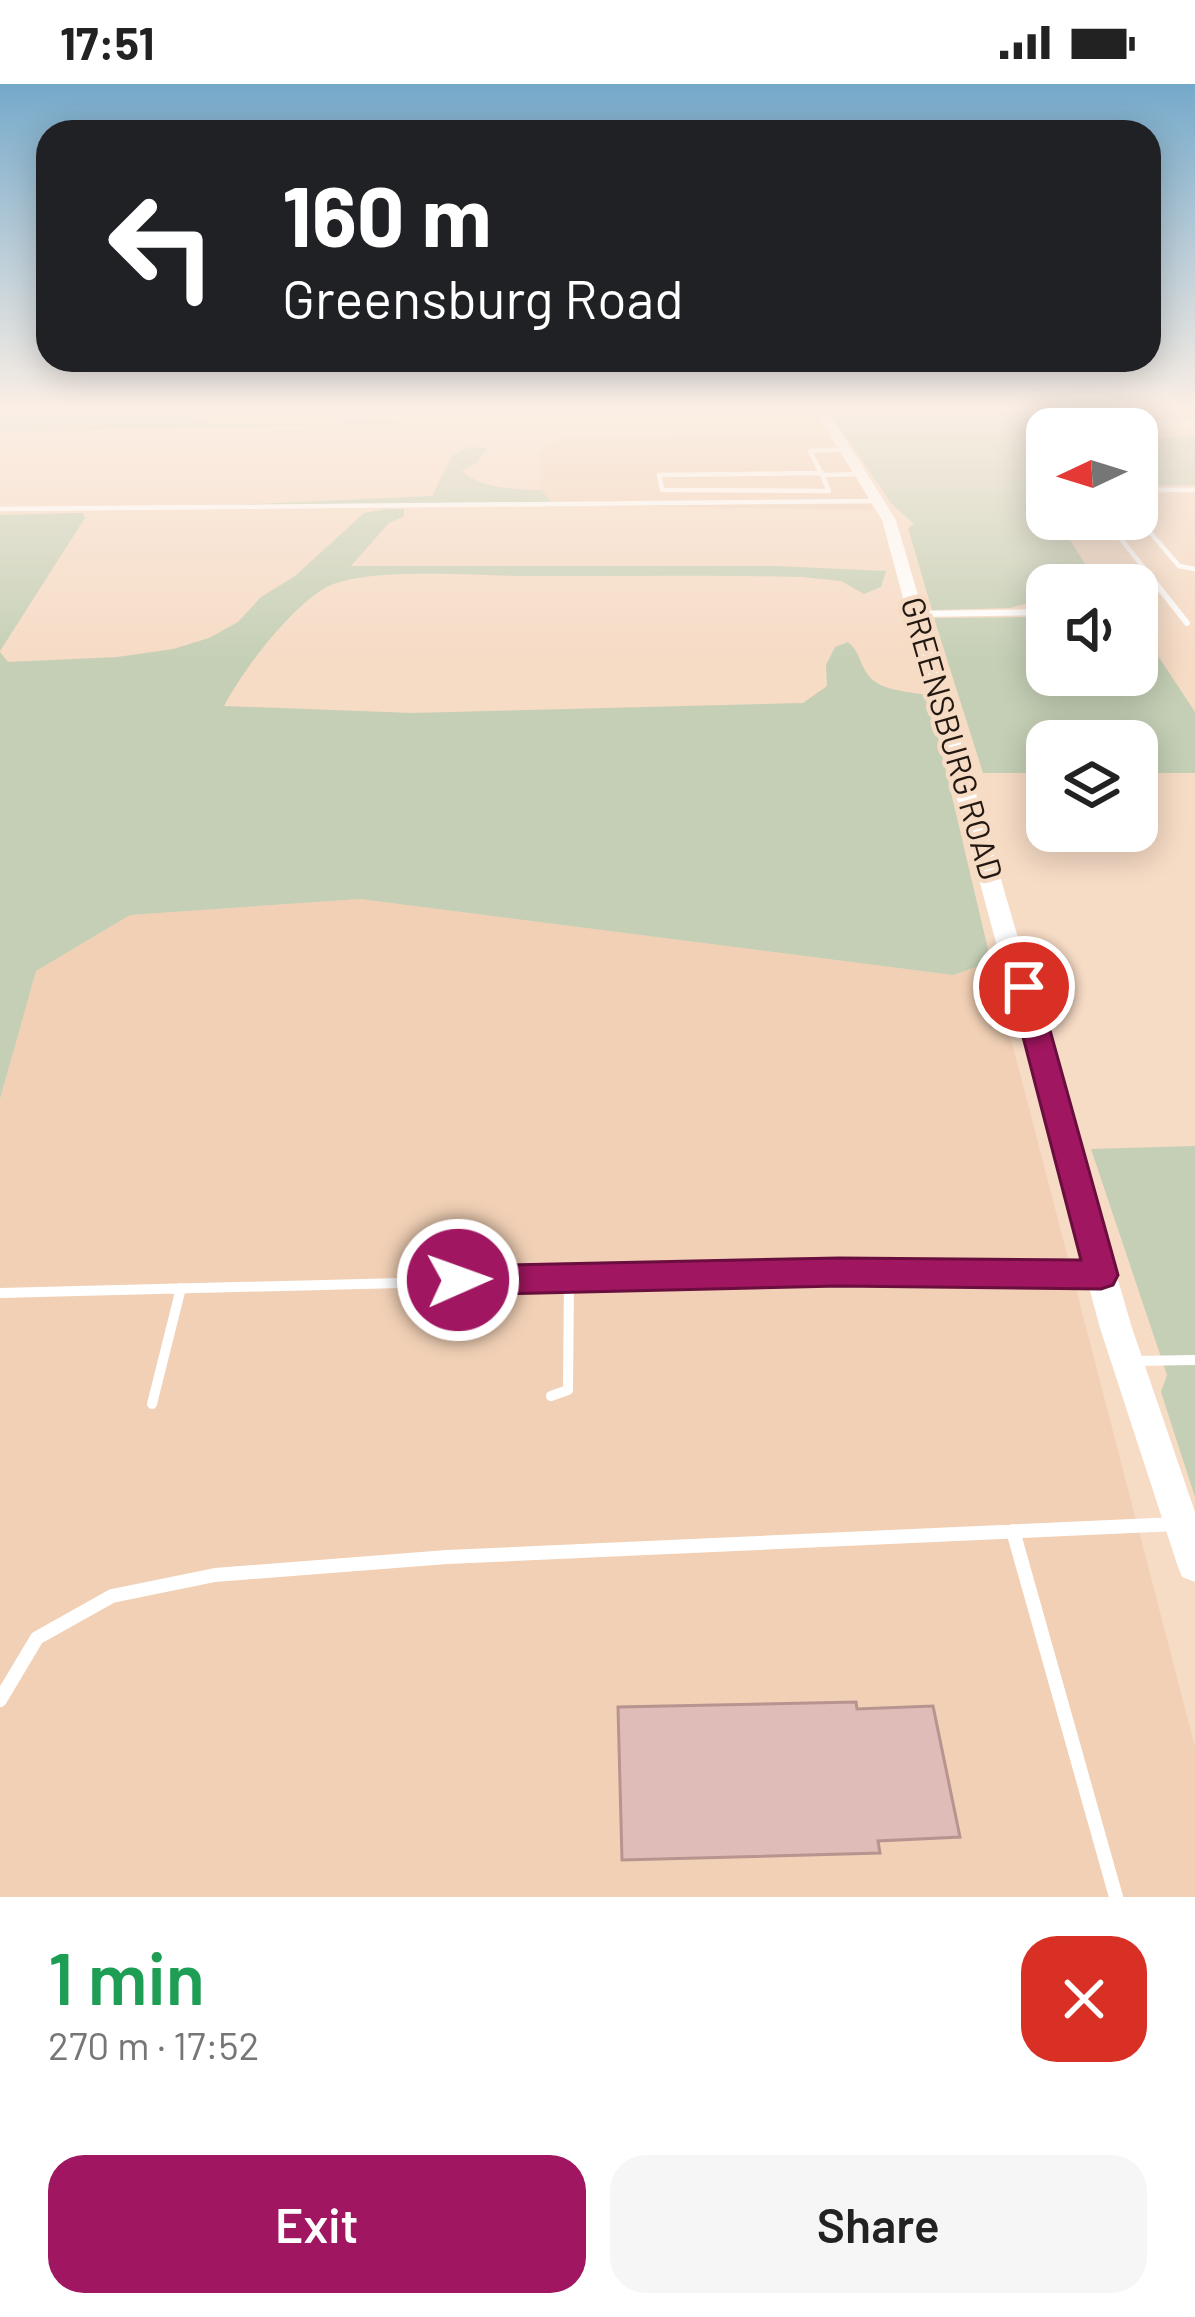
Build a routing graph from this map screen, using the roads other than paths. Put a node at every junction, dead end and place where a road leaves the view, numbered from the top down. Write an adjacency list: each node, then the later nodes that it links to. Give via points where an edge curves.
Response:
1 (877, 495): 2 (main road, GREENSBURG ROAD)
2 (881, 501): 3 (lane); 8 (main road, GREENSBURG ROAD)
3 (0, 509)
4 (1122, 540): 9 (lane)
5 (1157, 540): 6 (lane, via 1179,566)
6 (1195, 569)
7 (1026, 612): 8 (lane)
8 (916, 614): 10 (main road, GREENSBURG ROAD)
9 (1187, 623)
10 (1101, 1275): 11 (lane); 15 (main road, GREENSBURG ROAD)
11 (569, 1278): 12 (lane); 16 (lane, via 568,1390)
12 (182, 1288): 13 (lane); 17 (lane)
13 (0, 1293)
14 (1195, 1360): 15 (lane)
15 (1127, 1361): 18 (main road, GREENSBURG ROAD)
16 (551, 1396)
17 (152, 1404)
18 (1181, 1524): 19 (lane); 20 (main road, GREENSBURG ROAD)
19 (1013, 1532): 21 (lane, via 215,1575 112,1596 37,1638); 22 (lane)
20 (1195, 1564)
21 (0, 1700)
22 (1116, 1897)

